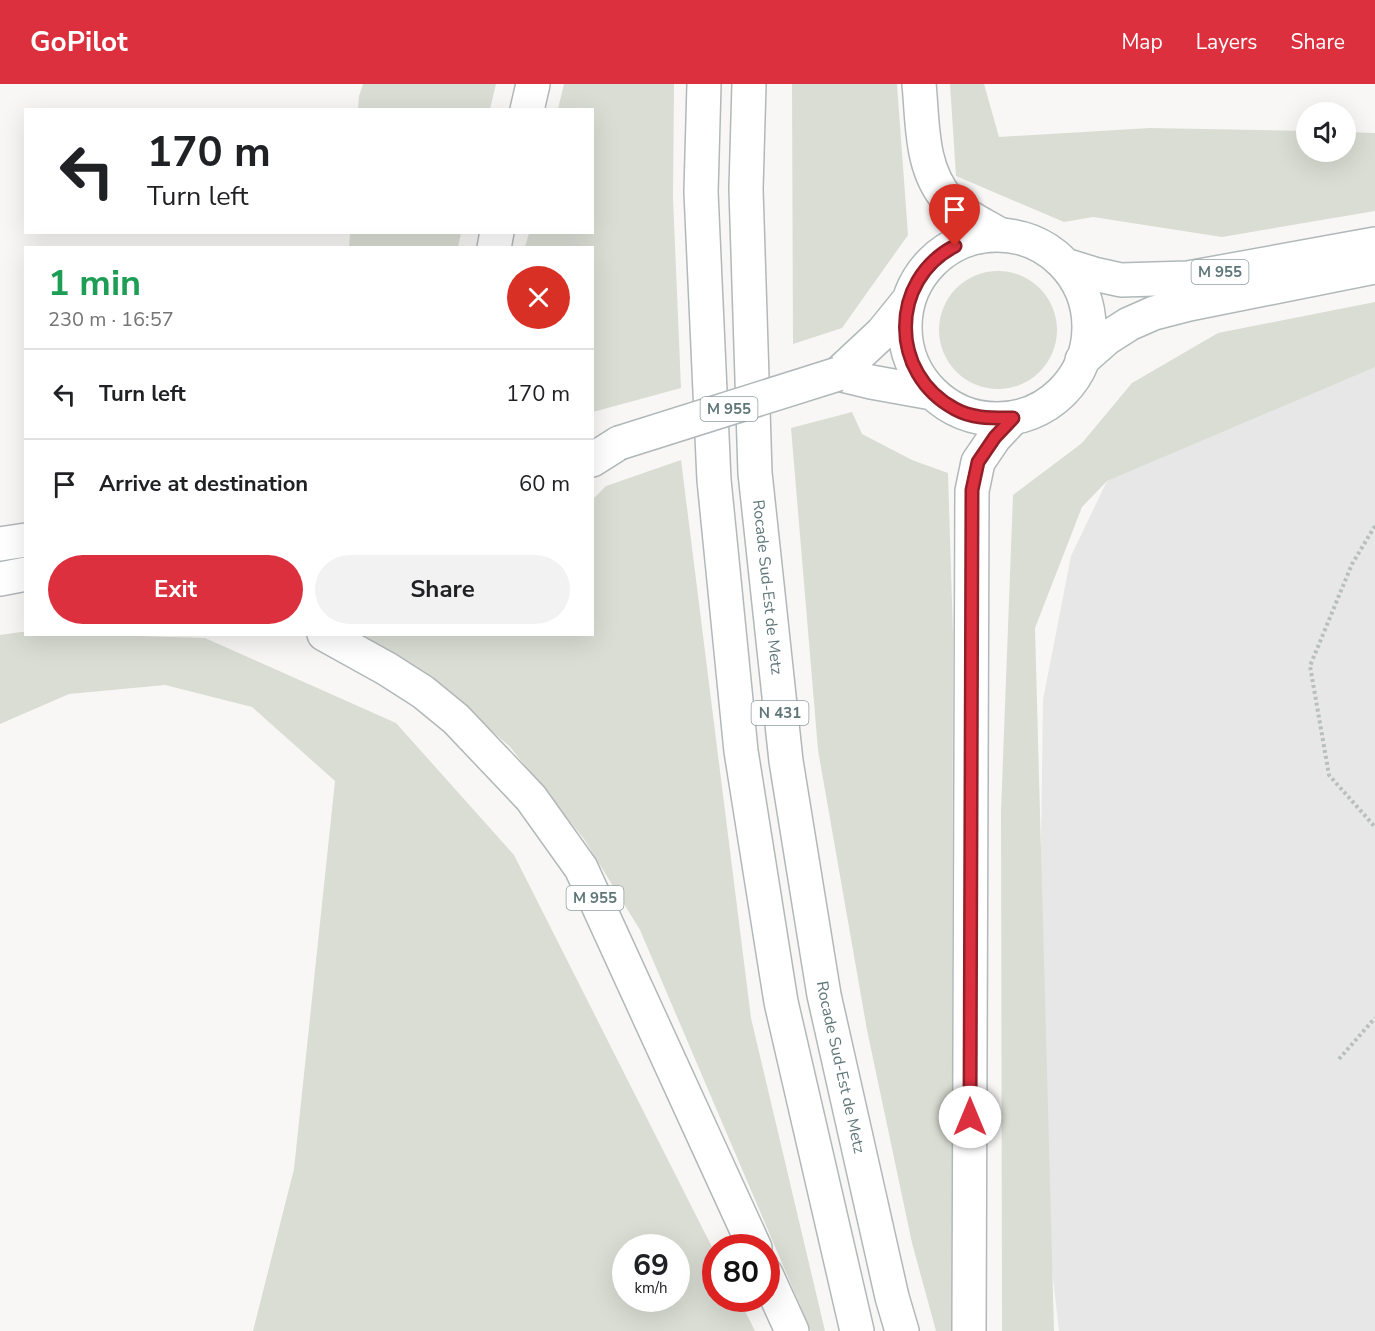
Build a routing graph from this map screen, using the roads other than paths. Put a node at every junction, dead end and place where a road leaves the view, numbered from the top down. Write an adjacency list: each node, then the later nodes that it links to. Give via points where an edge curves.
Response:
1 (533, 84): 5 (main road)
2 (704, 84): 26 (main road, N 431, via 700,192 714,480 741,751 781,1002)
3 (749, 84): 27 (main road, Rocade Sud-Est de Metz / N 431, via 746,189 755,474 786,761 824,995)
4 (919, 84): 6 (main road, via 925,156 936,181 948,200)
5 (527, 108)
6 (999, 234): 8 (main road, via 1023,238 1046,249); 10 (main road, via 969,239 942,252 921,274)
7 (1375, 244): 8 (main road, M 955, via 1188,278 1121,280)
8 (1065, 265): 11 (main road, via 1079,286 1087,310 1088,336)
9 (1375, 267): 11 (main road, M 955, via 1154,313 1107,338)
10 (908, 301): 12 (main road, M 955, via 882,333); 13 (main road, via 904,333 913,365)
11 (1082, 360): 14 (main road, via 1071,381 1055,398)
12 (838, 374): 13 (main road); 15 (main road, M 955, bridge)
13 (932, 393): 14 (main road, via 956,410 984,418)
14 (1013, 418): 28 (main road, via 978,462 972,490)
15 (601, 449)
16 (24, 540): 17 (main road)
17 (0, 544)
18 (24, 574): 19 (main road)
19 (0, 579)
20 (24, 592): 21 (main road)
21 (0, 593)
22 (328, 636): 23 (main road, M 955, via 423,692 456,720 531,798 582,868)
23 (749, 1234)
24 (780, 1305): 25 (main road)
25 (792, 1331)
26 (857, 1331)
27 (902, 1331)
28 (969, 1331)

